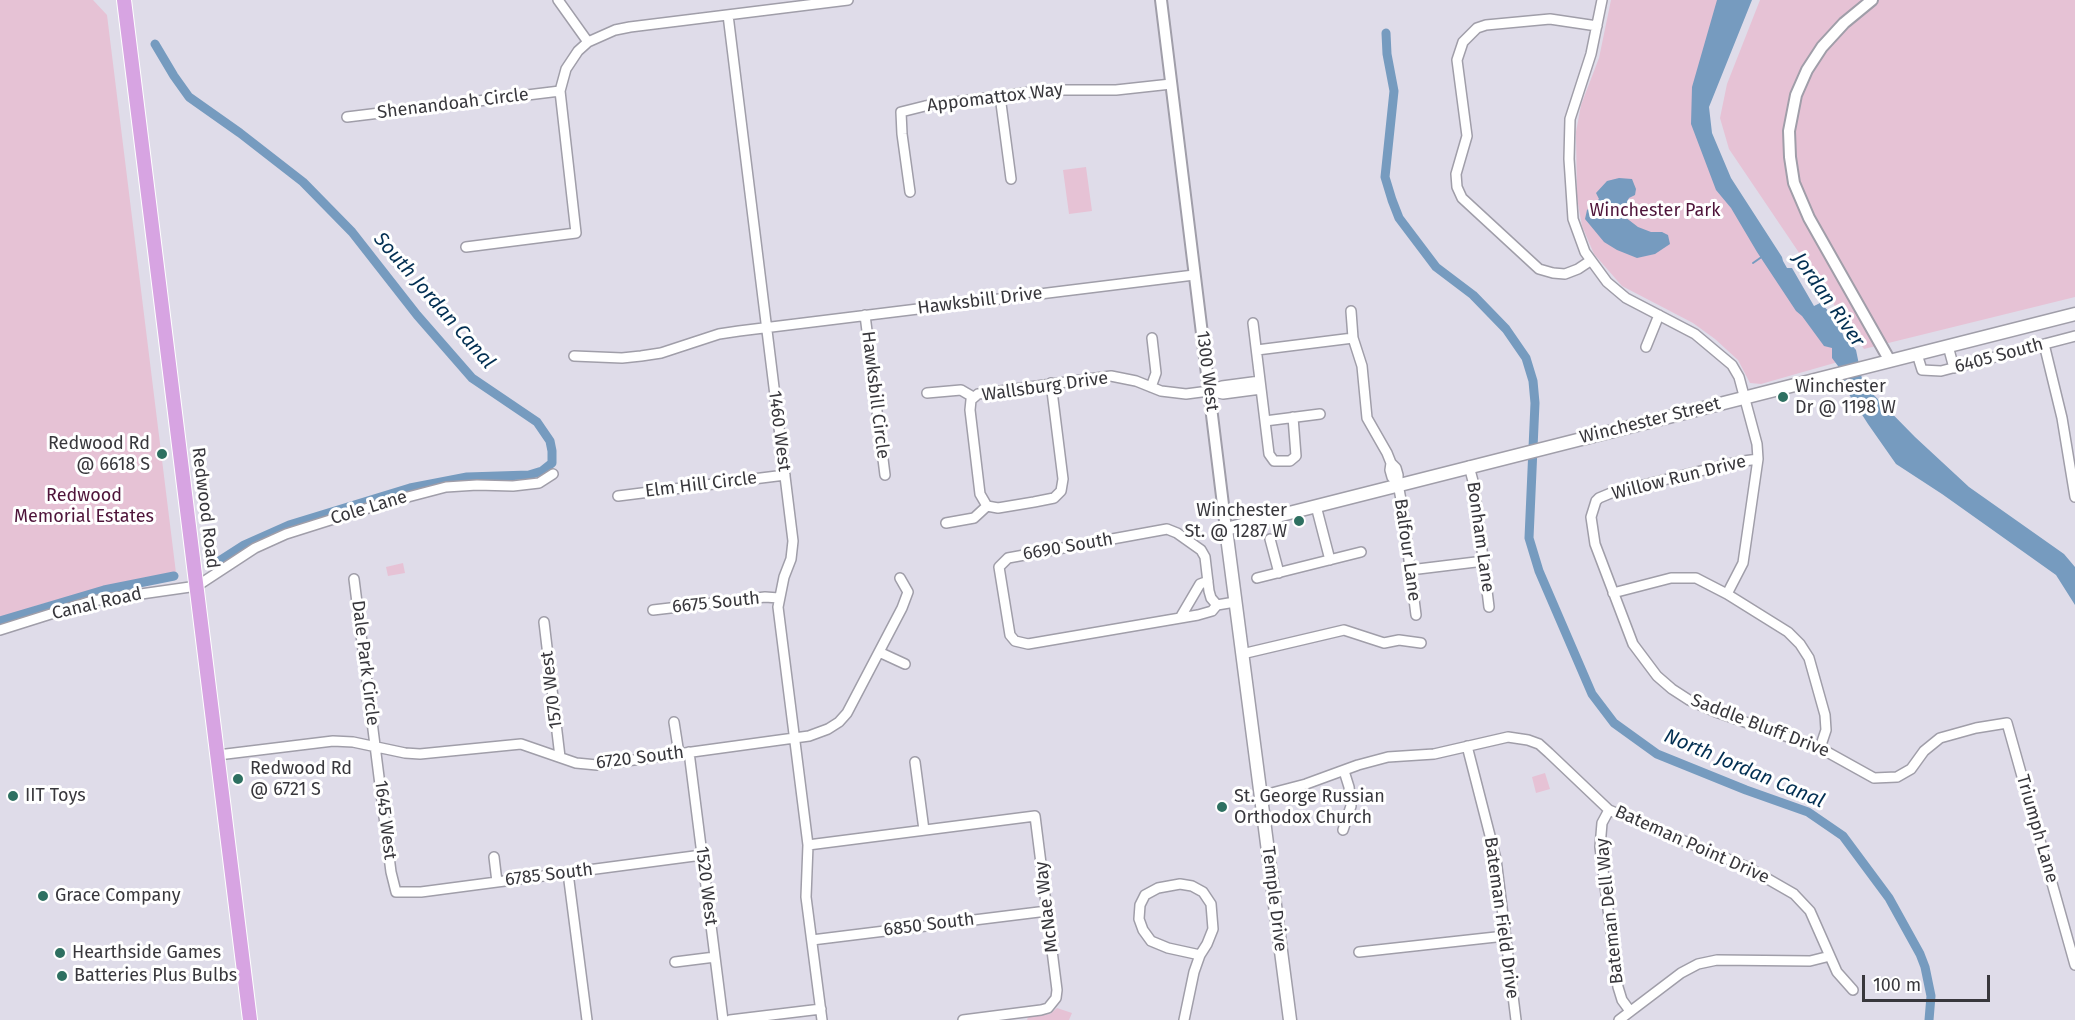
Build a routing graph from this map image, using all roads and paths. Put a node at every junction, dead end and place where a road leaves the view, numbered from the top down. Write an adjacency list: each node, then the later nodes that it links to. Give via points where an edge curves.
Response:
1 (124, 0): 69 (main road, Redwood Road)
2 (558, 0): 9 (street)
3 (848, 0): 7 (street)
4 (1161, 0): 10 (street, 1300 West)
5 (1602, 0): 8 (street)
6 (1872, 0): 34 (street, via 1844,23 1807,70 1796,94 1789,131 1790,157 1794,183 1809,218)
7 (728, 15): 9 (street, via 622,28); 24 (street, 1460 West)
8 (1597, 26): 17 (street, via 1568,135 1573,219); 17 (street, via 1557,20 1486,25 1462,42 1457,60 1467,136 1456,174 1462,198 1539,269 1565,274)
9 (588, 42): 11 (street, via 566,69)
10 (1171, 84): 12 (street, Appomattox Way, via 1116,90 1068,88); 18 (street, 1300 West)
11 (560, 91): 13 (street, Shenandoah Circle); 16 (street, via 576,233)
12 (1000, 96): 14 (street); 15 (street, Appomattox Way, via 901,112)
13 (347, 117)
14 (1011, 179)
15 (910, 192)
16 (466, 248)
17 (1590, 261): 22 (street, via 1615,290)
18 (1194, 274): 21 (street, Hawksbill Drive); 39 (street, 1300 West)
19 (1352, 311): 27 (street, Balfour Lane)
20 (2075, 314): 29 (main road, Winchester Street)
21 (865, 315): 24 (street, Hawksbill Drive); 50 (street, Hawksbill Circle)
22 (1659, 315): 30 (street); 42 (street, via 1695,334 1723,357 1737,372)
23 (1253, 323): 31 (street)
24 (767, 328): 33 (street, Hawksbill Drive, via 719,334 662,353 622,358); 49 (street, 1460 West)
25 (2075, 336): 28 (street, 6405 South)
26 (1152, 338): 38 (street, via 1156,369)
27 (1353, 338): 31 (street); 51 (street, Balfour Lane, via 1362,366 1367,418 1387,453 1392,477)
28 (2044, 344): 35 (street, 6405 South); 53 (street)
29 (1948, 346): 32 (main road, Winchester Street); 35 (street)
30 (1646, 347)
31 (1257, 350): 37 (street)
32 (1917, 354): 34 (main road, Winchester Street); 35 (street, 6405 South, via 1922,370)
33 (574, 356)
34 (1890, 361): 42 (main road, Winchester Street)
35 (1954, 368)
36 (1052, 383): 38 (street, Wallsburg Drive, via 1111,376); 41 (street, Wallsburg Drive, via 988,391); 55 (street, via 1061,491 1054,498 998,508)
37 (1260, 385): 39 (street, Wallsburg Drive, via 1222,386); 45 (street)
38 (1151, 387): 39 (street, Wallsburg Drive, via 1186,394)
39 (1209, 391): 58 (street, 1300 West)
40 (927, 393): 41 (street, Wallsburg Drive, via 961,390)
41 (973, 397): 55 (street, Wallsburg Drive, via 970,410 978,483)
42 (1744, 397): 46 (street); 47 (main road, Winchester Street)
43 (1320, 414): 44 (street)
44 (1293, 417): 45 (street); 45 (street, via 1296,456 1285,462 1277,462 1269,454)
45 (1265, 421)
46 (1758, 459): 54 (street, Willow Run Drive); 71 (street, via 1743,563)
47 (1469, 466): 51 (main road, Winchester Street); 62 (street, Bonham Lane)
48 (553, 474): 69 (street, Cole Lane, via 539,483 446,487 286,534 255,548)
49 (785, 475): 52 (street, Elm Hill Circle); 72 (street, 1460 West, via 793,549)
50 (885, 475)
51 (1398, 484): 56 (main road, Winchester Street); 63 (street, Balfour Lane)
52 (618, 496)
53 (2075, 497)
54 (1599, 498): 70 (street, Saddle Bluff Drive, via 1592,511 1592,531)
55 (987, 506): 57 (street, via 974,518)
56 (1316, 506): 58 (main road, Winchester Street); 61 (street)
57 (946, 523)
58 (1226, 529): 73 (main road, 1300 West)
59 (1270, 539): 64 (street)
60 (1361, 552): 61 (street)
61 (1330, 560): 64 (street)
62 (1484, 561): 63 (street); 75 (street, Bonham Lane)
63 (1410, 570): 77 (street, Balfour Lane)
64 (1279, 573): 66 (street)
65 (900, 578): 82 (street, 6720 South, via 908,592)
66 (1257, 578)
67 (354, 579): 89 (street, Dale Park Circle)
68 (1208, 581): 74 (street, 6690 South, via 1211,598); 78 (street, via 1200,584); 78 (street, 6690 South, via 1201,550 1167,530 1008,558 999,567 1010,634 1015,641 1028,644)
69 (197, 586): 80 (street, Canal Road, via 92,601); 93 (main road, Redwood Road)
70 (1612, 593): 71 (street, via 1688,576); 90 (street, Saddle Bluff Drive, via 1633,644 1672,689 1716,712)
71 (1727, 594): 90 (street, via 1788,632 1805,651 1825,715 1826,730)
72 (779, 598): 76 (street, 6675 South); 86 (street, 1460 West)
73 (1235, 602): 74 (street, 6690 South); 83 (main road, 1300 West)
74 (1217, 605): 78 (street, 6690 South, via 1212,611)
75 (1489, 607)
76 (653, 610)
77 (1416, 615)
78 (1179, 618)
79 (544, 622): 94 (street, 1570 West)
80 (0, 630)
81 (1421, 643): 83 (street, via 1384,643 1344,630)
82 (879, 652): 84 (street); 86 (street, 6720 South, via 839,722 819,733)
83 (1242, 654): 87 (main road, 1300 West)
84 (905, 664)
85 (674, 722): 92 (street)
86 (794, 739): 91 (street, 6720 South); 102 (street, 1460 West)
87 (1253, 743): 98 (main road, Temple Drive)
88 (1467, 746): 96 (street, Bateman Point Drive, via 1434,754 1381,758); 99 (street, Bateman Point Drive, via 1508,737 1539,744); 109 (street, Bateman Field Drive, via 1496,859)
89 (375, 747): 93 (street, 6720 South, via 333,741); 94 (street, 6720 South, via 420,754 521,744); 107 (street, 1645 West)
90 (1820, 748): 97 (street, Saddle Bluff Drive)
91 (689, 752): 92 (street, 6720 South); 103 (street, 1520 West)
92 (679, 754): 94 (street, 6720 South, via 597,765)
93 (218, 755): 120 (main road, Redwood Road)
94 (560, 757)
95 (915, 762): 100 (street)
96 (1344, 771): 98 (street, Bateman Point Drive); 101 (street, via 1351,806)
97 (1879, 779): 116 (street, Triumph Lane, via 1897,777 1911,769 1940,738 2007,723)
98 (1260, 796): 127 (main road, Temple Drive)
99 (1609, 810): 113 (street, Bateman Point Drive, via 1747,867 1785,888 1810,911); 119 (street, Bateman Dell Way, via 1602,823 1600,848 1618,987)
100 (924, 830): 102 (street); 108 (street, McNae Way, via 1035,816)
101 (1343, 830)
102 (808, 845): 110 (street, 1460 West, via 806,887)
103 (702, 855): 105 (street, 6785 South); 114 (street, 1520 West)
104 (494, 857): 106 (street)
105 (568, 873): 106 (street, 6785 South); 121 (street)
106 (497, 882): 107 (street, 6785 South)
107 (396, 892)
108 (1047, 911): 110 (street, 6850 South); 125 (street, McNae Way, via 1056,998 1041,1010)
109 (1505, 936): 111 (street); 128 (street, Bateman Field Drive)
110 (812, 940): 118 (street, 1460 West)
111 (1359, 952)
112 (1200, 955): 112 (street, via 1214,918 1203,892 1180,884 1145,895 1139,919 1151,941); 126 (street)
113 (1830, 956): 117 (street, Bateman Point Drive, via 1837,972); 119 (street, via 1810,961 1707,962 1681,973)
114 (715, 957): 115 (street); 122 (street, 1520 West)
115 (675, 962)
116 (2075, 965)
117 (1853, 990)
118 (821, 1009): 123 (street); 124 (street, 1460 West)
119 (1630, 1011): 129 (street)
120 (250, 1020)
121 (587, 1020)
122 (723, 1020)
123 (730, 1020)
124 (822, 1020)
125 (963, 1020)
126 (1184, 1020)
127 (1290, 1020)
128 (1516, 1020)
129 (1620, 1020)

